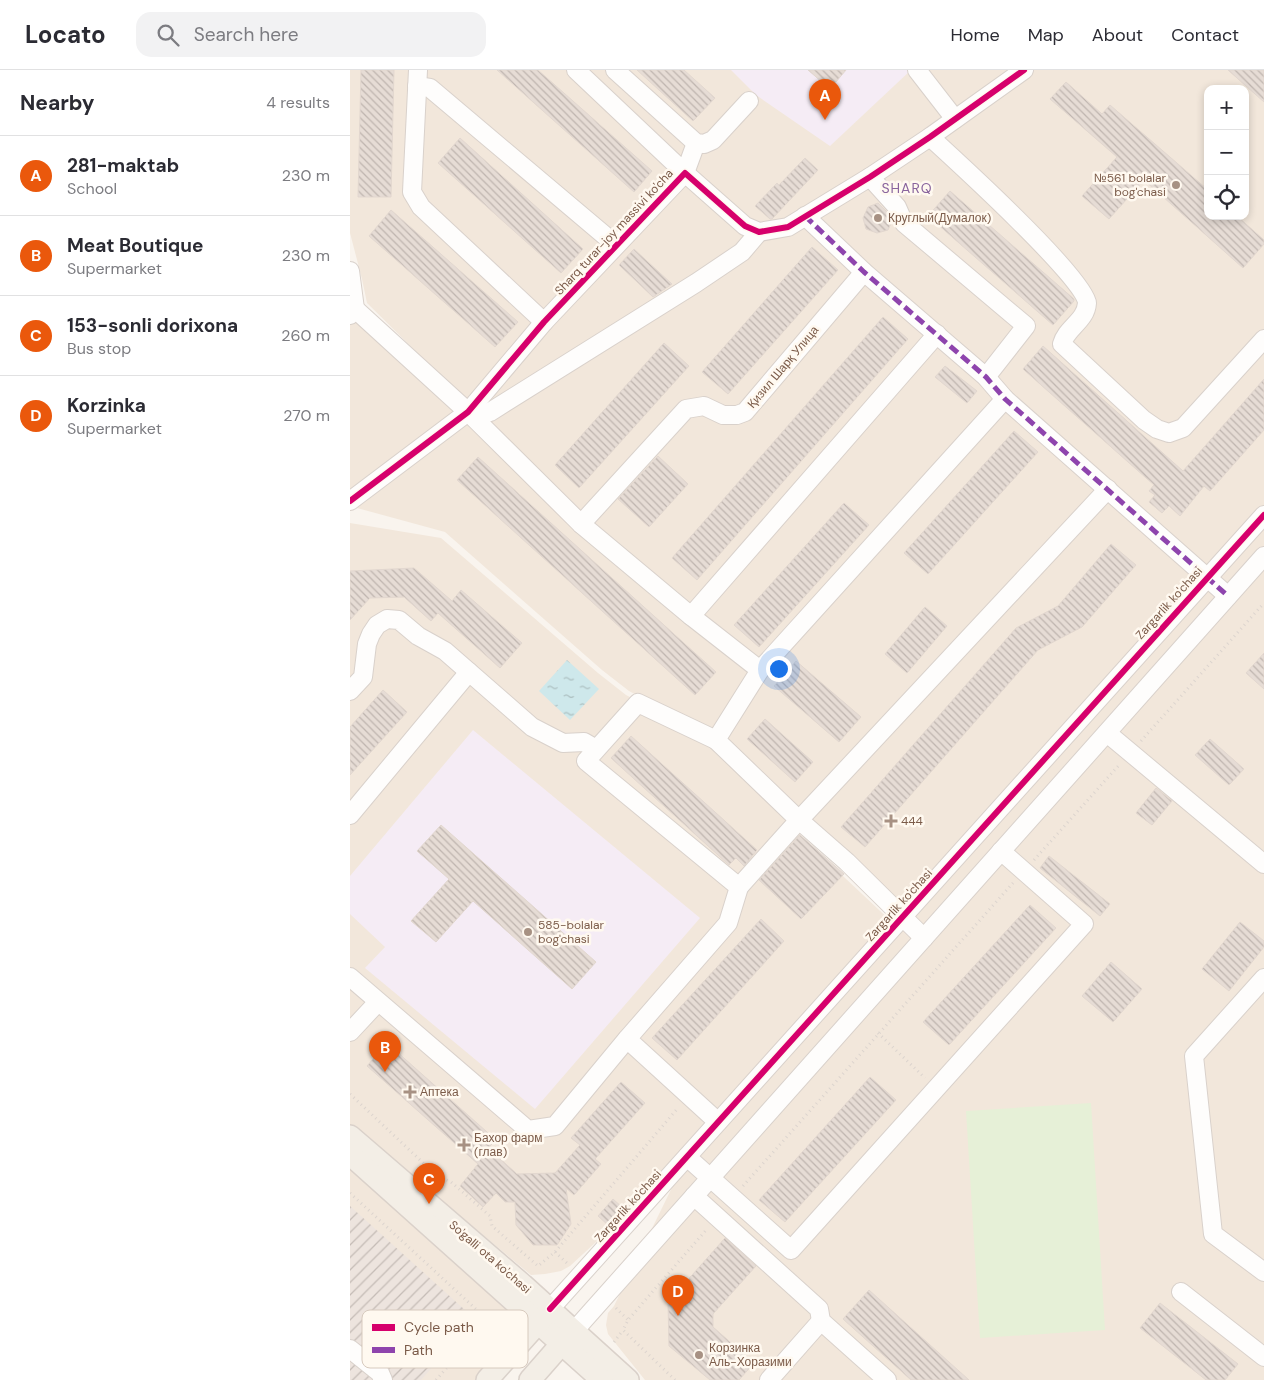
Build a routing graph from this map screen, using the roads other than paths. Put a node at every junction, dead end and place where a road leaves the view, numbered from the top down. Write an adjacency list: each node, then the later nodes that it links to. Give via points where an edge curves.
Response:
1 (576, 70): 10 (street)
2 (615, 70): 9 (street)
3 (917, 70): 7 (street)
4 (1024, 70): 7 (street)
5 (417, 78): 14 (street); 18 (street, via 412,192 421,207)
6 (749, 101): 9 (street, via 712,140)
7 (956, 119): 8 (street)
8 (930, 137): 11 (street); 20 (street, via 974,176 1082,288 1087,300 1085,313 1064,337 1062,344 1157,429 1169,434 1183,428)
9 (696, 143): 10 (street)
10 (685, 173): 13 (street, Sharq turar-joy massivi ko'cha, via 745,226); 14 (street, Sharq turar-joy massivi ko'cha)
11 (870, 177): 12 (street); 21 (street, via 897,207 904,223 1026,326)
12 (805, 216): 13 (street, via 788,227); 16 (street)
13 (758, 232): 23 (street, via 742,252 696,283 498,407 485,414)
14 (616, 246): 18 (street, Sharq turar-joy massivi ko'cha)
15 (350, 271): 17 (street)
16 (864, 272): 19 (street); 27 (street, Қизил Шарқ Улица, via 745,412 737,416 723,415 704,406 686,409)
17 (353, 312): 23 (street)
18 (544, 322): 23 (street, Sharq turar-joy massivi ko'cha)
19 (937, 334): 21 (street); 31 (street)
20 (1264, 339)
21 (986, 377): 22 (street)
22 (1005, 400): 24 (street); 32 (street)
23 (468, 412): 25 (street, Sharq turar-joy massivi ko'cha); 27 (street)
24 (1108, 489): 29 (street); 39 (street)
25 (350, 501)
26 (1264, 515): 29 (street, Zargarlik ko'chasi)
27 (582, 524): 31 (street)
28 (1264, 556): 30 (street)
29 (1207, 578): 30 (street); 43 (street, Zargarlik ko'chasi)
30 (1228, 596): 35 (street)
31 (691, 616): 32 (street)
32 (760, 670): 36 (street)
33 (469, 672): 34 (street, via 445,651 418,636 399,620 388,619 377,625 371,634 363,677); 37 (street, via 532,727 563,743 584,742); 38 (street)
34 (350, 691)
35 (1107, 733): 40 (street); 41 (street)
36 (716, 740): 37 (street, via 638,703); 39 (street)
37 (596, 749): 42 (street, via 586,761)
38 (350, 815)
39 (799, 820): 42 (street); 43 (street)
40 (1001, 851): 44 (street); 54 (street, via 1084,924 791,1250)
41 (1264, 864)
42 (739, 887): 49 (street, via 728,923)
43 (904, 916): 44 (street); 50 (street, Zargarlik ko'chasi)
44 (924, 938): 54 (street)
45 (350, 978): 47 (street)
46 (1264, 978): 56 (street, via 1194,1056 1213,1234)
47 (378, 1002): 48 (street); 49 (street, via 528,1130 555,1126)
48 (350, 1032)
49 (627, 1039): 50 (street)
50 (718, 1122): 53 (street, Zargarlik ko'chasi)
51 (350, 1136): 58 (main road, So'galli ota ko'chasi)
52 (350, 1155): 58 (main road, So'galli ota ko'chasi)
53 (687, 1157): 54 (street); 58 (street, Zargarlik ko'chasi)
54 (710, 1177): 55 (street)
55 (694, 1196): 59 (street, via 819,1309); 61 (street)
56 (1264, 1272)
57 (1181, 1292): 63 (street)
58 (544, 1316): 60 (main road, Zargarlik ko'chasi); 61 (main road, So'galli ota ko'chasi)
59 (821, 1321): 72 (street); 73 (street)
60 (528, 1334)
61 (568, 1337): 69 (main road); 70 (main road, So'galli ota ko'chasi); 71 (main road, So'galli ota ko'chasi)
62 (350, 1349): 64 (street)
63 (1264, 1357)
64 (362, 1359)
65 (374, 1368): 67 (street)
66 (498, 1368): 68 (main road, Zargarlik ko'chasi)
67 (383, 1380)
68 (487, 1380)
69 (530, 1380)
70 (602, 1380)
71 (628, 1380)
72 (770, 1380)
73 (886, 1380)

